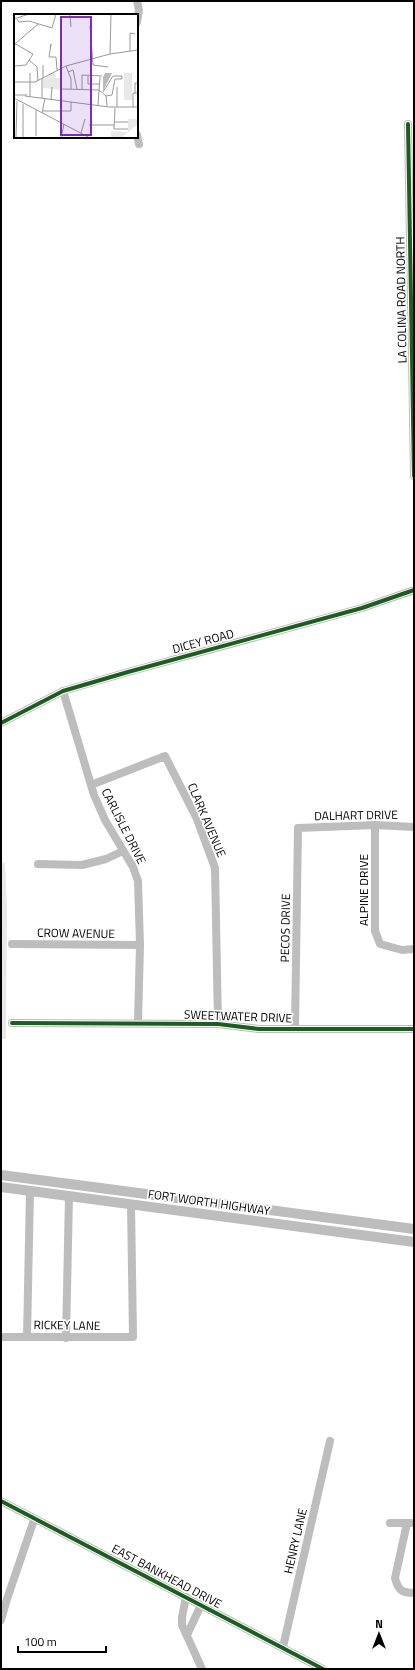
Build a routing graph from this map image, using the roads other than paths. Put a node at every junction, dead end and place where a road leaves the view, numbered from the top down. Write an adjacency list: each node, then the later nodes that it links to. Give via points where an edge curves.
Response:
1 (137, 1): 2 (street)
2 (138, 16)
3 (408, 124): 6 (street, LA COLINA ROAD NORTH)
4 (138, 138): 5 (street)
5 (139, 144)
6 (414, 476)
7 (414, 590): 8 (street, DICEY ROAD, via 362,608)
8 (63, 691): 9 (street, DICEY ROAD); 10 (street, CARLISLE DRIVE)
9 (1, 723)
10 (91, 785): 14 (street, CARLISLE DRIVE, via 105,820); 21 (street, CLARK AVENUE, via 165,756 197,820 215,868)
11 (375, 825): 12 (street, DALHART DRIVE); 13 (street, DALHART DRIVE); 18 (street, ALPINE DRIVE, via 375,931 380,944 402,950)
12 (414, 827)
13 (298, 828): 22 (street, PECOS DRIVE)
14 (123, 851): 15 (street, via 82,865); 17 (street, CARLISLE DRIVE, via 138,881)
15 (38, 864)
16 (12, 944): 17 (street, CROW AVENUE)
17 (140, 945): 20 (street, CARLISLE DRIVE)
18 (414, 949)
19 (12, 1023): 20 (street, SWEETWATER DRIVE)
20 (138, 1023): 21 (street, SWEETWATER DRIVE)
21 (218, 1024): 22 (street, SWEETWATER DRIVE, via 259,1029)
22 (295, 1028): 23 (street, SWEETWATER DRIVE)
23 (414, 1029)
24 (1, 1175): 26 (main road, FORT WORTH HIGHWAY)
25 (1, 1187): 27 (main road, FORT WORTH HIGHWAY)
26 (100, 1188): 29 (main road); 31 (main road, FORT WORTH HIGHWAY)
27 (30, 1191): 28 (main road, FORT WORTH HIGHWAY); 37 (street)
28 (69, 1196): 29 (main road, FORT WORTH HIGHWAY); 38 (street)
29 (98, 1200): 30 (main road, FORT WORTH HIGHWAY)
30 (131, 1204): 32 (main road, FORT WORTH HIGHWAY); 38 (street, RICKEY LANE, via 133,1338)
31 (285, 1212): 32 (main road); 33 (main road, FORT WORTH HIGHWAY)
32 (284, 1225): 34 (main road, FORT WORTH HIGHWAY)
33 (409, 1229): 34 (main road)
34 (402, 1240): 35 (main road, FORT WORTH HIGHWAY)
35 (414, 1242)
36 (1, 1337): 37 (street, RICKEY LANE)
37 (27, 1337): 38 (street, RICKEY LANE)
38 (66, 1338)
39 (330, 1441): 49 (street, HENRY LANE)
40 (1, 1501): 41 (street, EAST BANKHEAD DRIVE)
41 (34, 1520): 45 (street, EAST BANKHEAD DRIVE); 47 (street)
42 (390, 1523): 43 (street)
43 (411, 1523): 44 (street, via 395,1578 397,1587 404,1593)
44 (414, 1593)
45 (186, 1597): 46 (street, EAST BANKHEAD DRIVE); 48 (street, via 182,1626)
46 (201, 1605): 48 (street); 49 (street, EAST BANKHEAD DRIVE)
47 (1, 1620)
48 (187, 1635): 50 (street)
49 (283, 1647): 51 (street, EAST BANKHEAD DRIVE)
50 (202, 1669)
51 (323, 1669)

